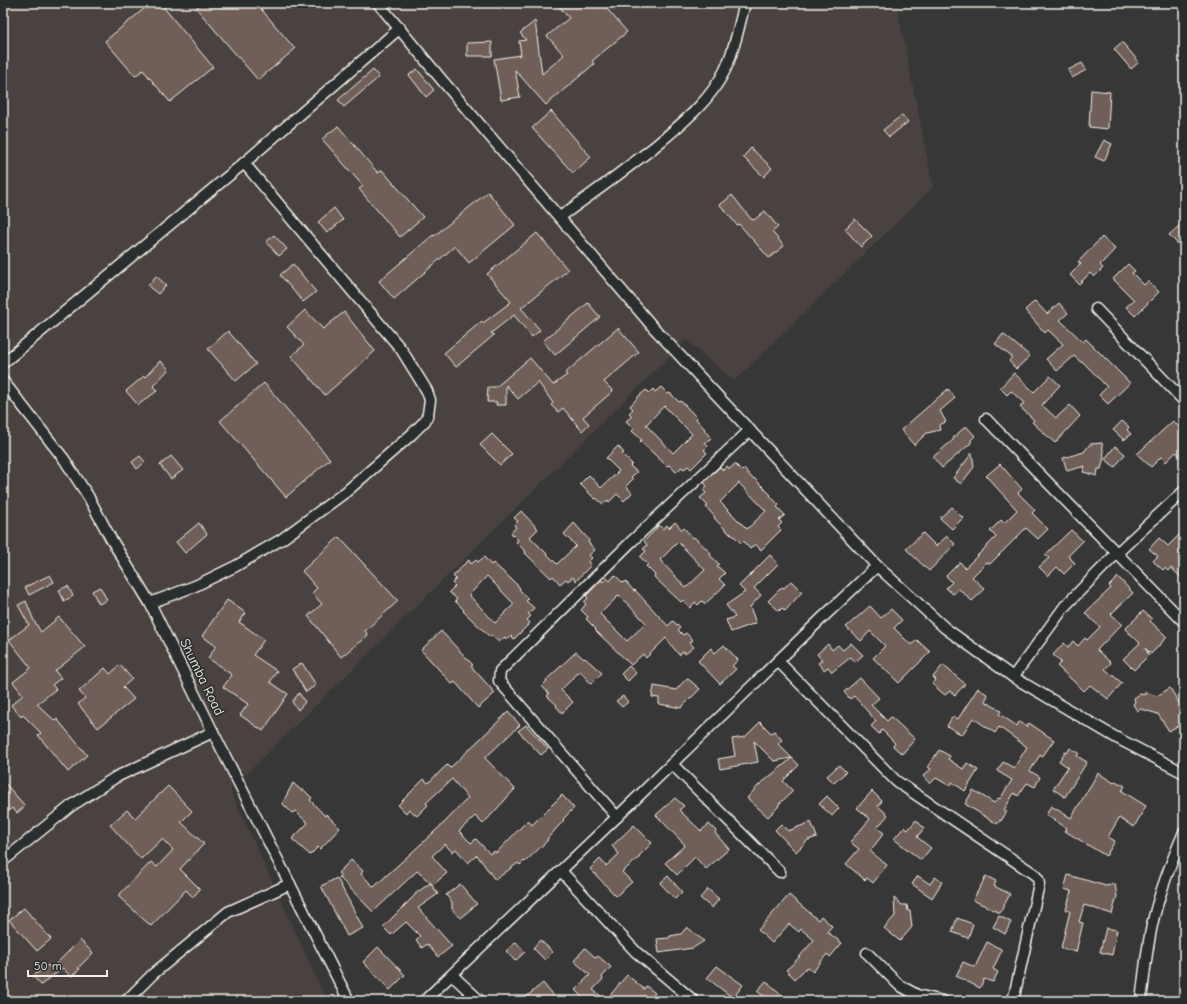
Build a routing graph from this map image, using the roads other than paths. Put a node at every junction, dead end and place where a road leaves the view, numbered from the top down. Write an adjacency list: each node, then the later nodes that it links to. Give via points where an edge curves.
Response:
1 (378, 3): 3 (street)
2 (745, 3): 5 (street, via 725,70 688,120)
3 (400, 28): 4 (street); 5 (street)
4 (244, 163): 7 (street); 15 (street, via 401,349 427,391 430,400 428,414 425,421 412,434 347,491 282,539 236,566)
5 (560, 218): 11 (street, via 652,327)
6 (1096, 309): 9 (street)
7 (3, 363)
8 (3, 381): 15 (street, Shumba Road, via 64,459)
9 (1184, 400)
10 (986, 419): 13 (street)
11 (750, 430): 14 (street); 22 (street, via 500,671 500,681)
12 (1184, 491): 13 (street)
13 (1116, 554): 16 (street); 18 (street, via 1065,606)
14 (877, 566): 17 (street); 18 (street, via 945,628)
15 (150, 603): 19 (street, Shumba Road)
16 (1184, 622)
17 (778, 661): 20 (street); 36 (street, via 896,781 1038,879)
18 (1013, 677): 21 (street, via 1115,737)
19 (213, 732): 24 (street, via 116,777 71,806); 27 (street, Shumba Road)
20 (672, 764): 22 (street); 26 (street)
21 (1184, 773)
22 (617, 817): 25 (street)
23 (1184, 832): 37 (street, via 1154,913)
24 (3, 861)
25 (561, 871): 29 (street); 34 (street, via 636,952)
26 (780, 872)
27 (290, 884): 30 (street, via 228,912 153,974); 31 (street, Shumba Road)
28 (867, 953): 35 (street, via 899,985 917,995)
29 (452, 975): 32 (street); 33 (street)
30 (126, 1001)
31 (349, 1001)
32 (424, 1001)
33 (480, 1001)
34 (694, 1001)
35 (943, 1001)
36 (1013, 1001)
37 (1141, 1001)

